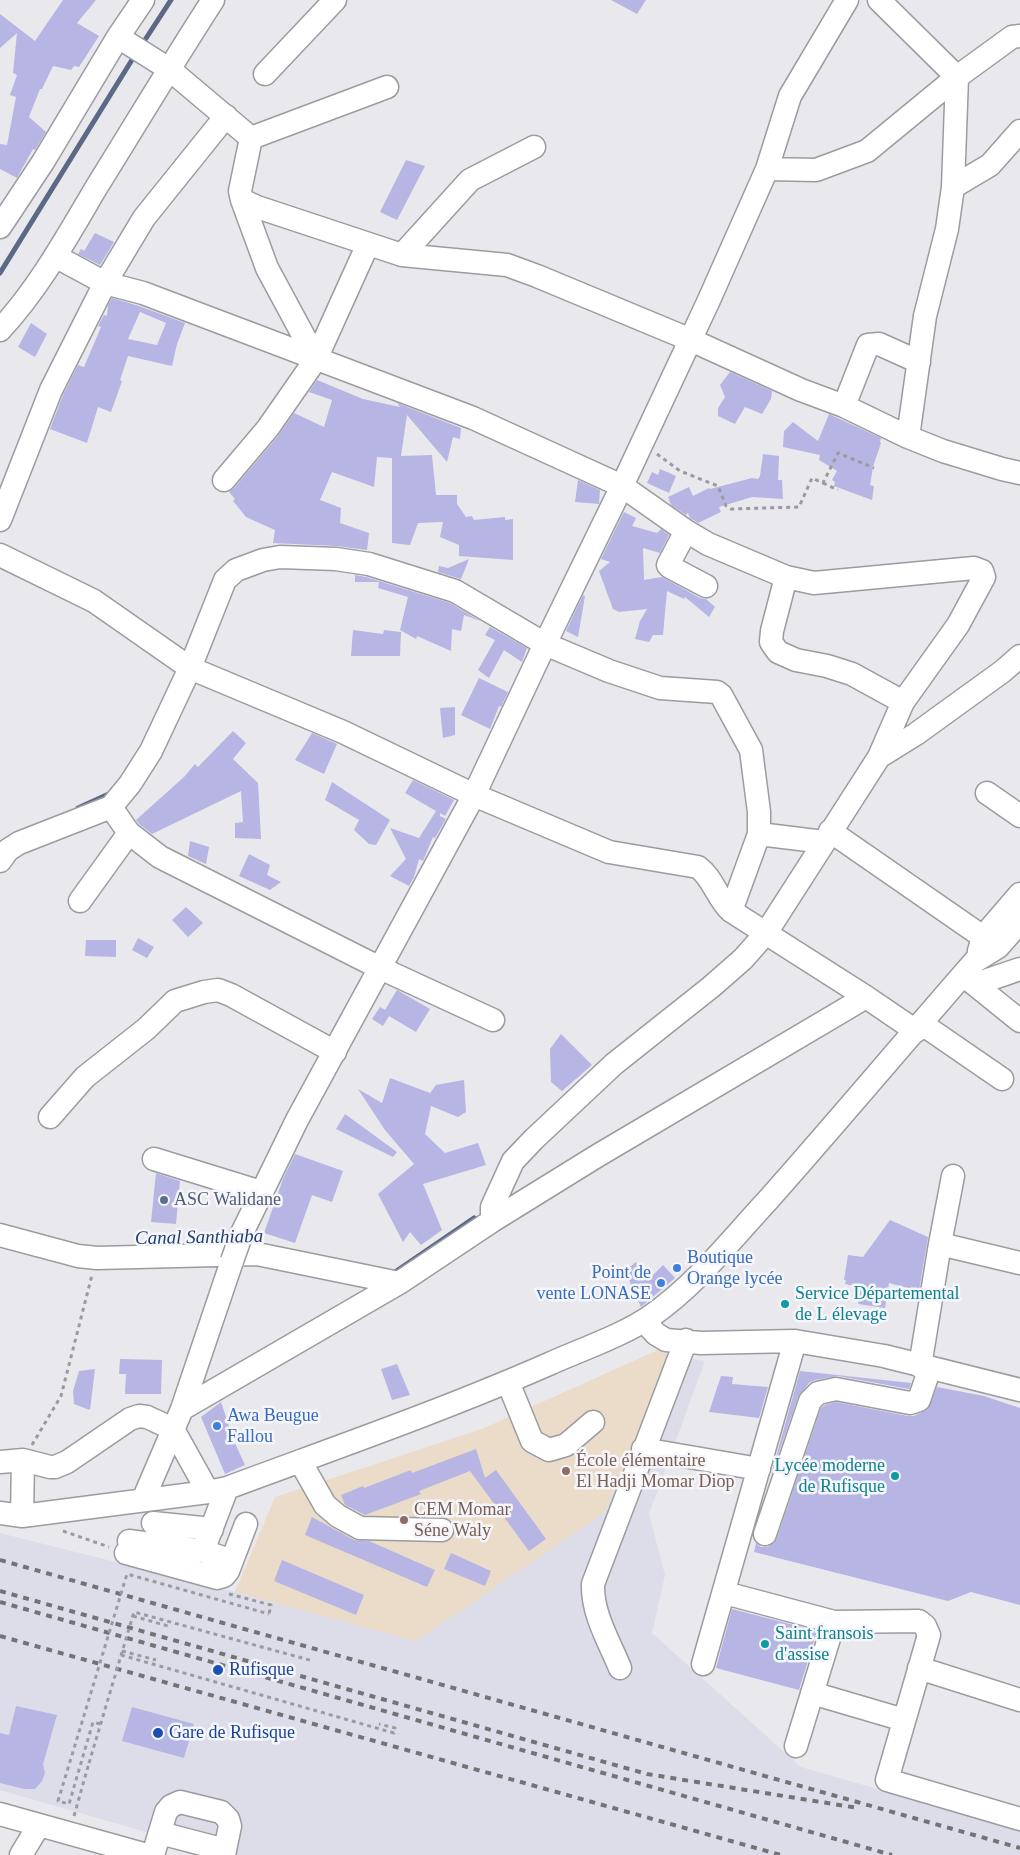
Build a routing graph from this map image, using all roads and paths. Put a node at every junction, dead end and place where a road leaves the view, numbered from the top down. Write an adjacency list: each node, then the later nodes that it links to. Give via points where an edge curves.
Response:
1 (143, 0): 7 (street)
2 (213, 0): 8 (street)
3 (334, 0): 9 (street)
4 (847, 0): 16 (street, via 790,96)
5 (879, 0): 10 (street)
6 (1020, 36): 10 (street, via 1012,37)
7 (125, 42): 8 (street); 19 (street)
8 (163, 66): 12 (street); 22 (street)
9 (265, 74)
10 (957, 77): 16 (street, via 867,151 816,170); 17 (street)
11 (387, 88): 14 (street)
12 (226, 116): 14 (street); 23 (street, via 144,218)
13 (1020, 132): 17 (street, via 990,165)
14 (250, 138): 18 (street, via 240,191)
15 (534, 147): 21 (street, via 470,180)
16 (767, 169): 25 (street)
17 (954, 187): 27 (street, via 925,316)
18 (242, 200): 20 (street); 26 (street, via 267,268)
19 (0, 227)
20 (368, 244): 21 (street); 26 (street)
21 (402, 255): 25 (street, via 507,265)
22 (55, 256): 23 (street); 24 (street, via 20,308)
23 (104, 283): 26 (street, via 143,293); 37 (street, via 51,390)
24 (0, 330)
25 (691, 340): 28 (street); 30 (street)
26 (316, 359): 33 (street, via 268,428); 35 (street, via 472,418)
27 (919, 362): 28 (street, via 879,344 868,344); 29 (street)
28 (844, 406): 29 (street)
29 (908, 437): 32 (street, via 943,451)
30 (643, 443): 34 (path, via 680,471 718,486 726,506 731,509 799,507 812,478); 35 (street)
31 (874, 468): 34 (path, via 838,453)
32 (1020, 473)
33 (224, 480)
34 (823, 483): 36 (path)
35 (622, 486): 38 (street); 42 (street)
36 (838, 490)
37 (0, 520)
38 (686, 531): 40 (street, via 708,544); 41 (street, via 668,565)
39 (2, 561): 44 (street, via 94,601)
40 (786, 577): 45 (street, via 772,631 771,642 778,652 796,660 852,674); 45 (street, via 814,583 974,568 982,571 984,577 958,625)
41 (706, 586)
42 (545, 644): 44 (street, via 464,596 438,585 369,564 280,557 236,570 225,580); 48 (street); 52 (street, via 660,688 722,695 751,750)
43 (1020, 656): 46 (street, via 916,734)
44 (190, 668): 48 (street, via 343,732); 49 (street, via 151,751)
45 (903, 702): 46 (street)
46 (879, 757): 53 (street)
47 (987, 793): 50 (street)
48 (474, 795): 57 (street, via 609,852 698,867 706,873 722,903); 61 (street)
49 (111, 807): 51 (street); 54 (street, via 19,843)
50 (1020, 816)
51 (129, 833): 56 (street); 61 (street, via 160,857)
52 (759, 834): 53 (street); 57 (street)
53 (827, 836): 59 (street); 60 (street)
54 (0, 861)
55 (1020, 894): 60 (street)
56 (80, 901)
57 (731, 911): 59 (street)
58 (1020, 922): 63 (street)
59 (766, 933): 64 (street); 74 (street, via 743,959 614,1064 534,1139 513,1162 492,1207)
60 (983, 937): 63 (street)
61 (380, 968): 65 (street); 68 (street)
62 (1020, 969): 63 (street)
63 (971, 974): 66 (street); 67 (street)
64 (866, 997): 67 (street); 74 (street)
65 (493, 1020)
66 (1020, 1021)
67 (919, 1027): 69 (street); 80 (street, via 707,1268)
68 (335, 1052): 70 (street, via 231,995 218,990 204,992 175,1001 146,1029 85,1076); 73 (street)
69 (1002, 1079)
70 (50, 1116)
71 (154, 1159): 73 (street)
72 (953, 1176): 76 (street)
73 (261, 1192): 87 (street, bridge, via 242,1233)
74 (492, 1221): 79 (street)
75 (0, 1235): 77 (street)
76 (940, 1244): 78 (street); 84 (street)
77 (97, 1258): 79 (street, via 257,1254); 90 (path, via 60,1396)
78 (1020, 1263)
79 (399, 1283): 87 (street)
80 (668, 1303): 81 (street); 82 (street)
81 (644, 1321): 82 (street, via 666,1340); 85 (street)
82 (686, 1340): 83 (street); 89 (street)
83 (795, 1341): 84 (street, via 884,1356); 93 (street)
84 (925, 1367): 86 (street); 102 (street, via 919,1400 910,1403 836,1389 818,1393 810,1402)
85 (508, 1382): 88 (street, via 532,1441 549,1450 566,1445); 91 (street)
86 (1020, 1390)
87 (178, 1419): 90 (street, via 139,1416 130,1419 55,1467); 94 (street); 95 (street)
88 (593, 1422)
89 (643, 1449): 93 (street); 116 (street, via 593,1584 597,1614)
90 (23, 1460): 92 (street); 97 (street)
91 (300, 1461): 94 (street); 101 (street, via 325,1505 360,1528)
92 (0, 1462)
93 (759, 1469): 106 (street)
94 (218, 1490): 95 (street); 99 (street)
95 (143, 1500): 97 (street)
96 (0, 1513): 97 (street)
97 (22, 1516)
98 (246, 1524): 105 (street, via 224,1576 217,1578)
99 (212, 1528): 103 (street); 105 (street)
100 (60, 1530): 104 (path)
101 (442, 1530)
102 (765, 1534)
103 (151, 1542): 104 (street); 105 (street)
104 (127, 1547)
105 (193, 1557)
106 (725, 1593): 109 (street); 115 (street)
107 (269, 1614): 121 (path, bridge, via 127,1574 58,1801 70,1804 93,1722)
108 (133, 1616): 110 (path); 111 (path, bridge); 114 (path, bridge, via 134,1612)
109 (834, 1622): 117 (street, via 919,1621 929,1635); 118 (street)
110 (168, 1626)
111 (122, 1651): 112 (path, bridge); 113 (path)
112 (121, 1655): 121 (path, bridge); 122 (path, via 394,1733 395,1728)
113 (156, 1660)
114 (313, 1661)
115 (703, 1664)
116 (620, 1668)
117 (919, 1668): 119 (street); 120 (street)
118 (812, 1693): 120 (street); 123 (street)
119 (1020, 1700)
120 (904, 1720): 125 (street, via 887,1780)
121 (100, 1724): 127 (path, bridge)
122 (379, 1724)
123 (796, 1746)
124 (0, 1814): 126 (street)
125 (1020, 1819)
126 (39, 1825): 127 (street); 130 (street)
127 (68, 1833): 131 (street)
128 (160, 1833): 129 (street); 129 (street, via 166,1812 180,1802 220,1812 230,1826); 132 (street)
129 (225, 1852)
130 (21, 1855)
131 (147, 1855)
132 (153, 1855)

